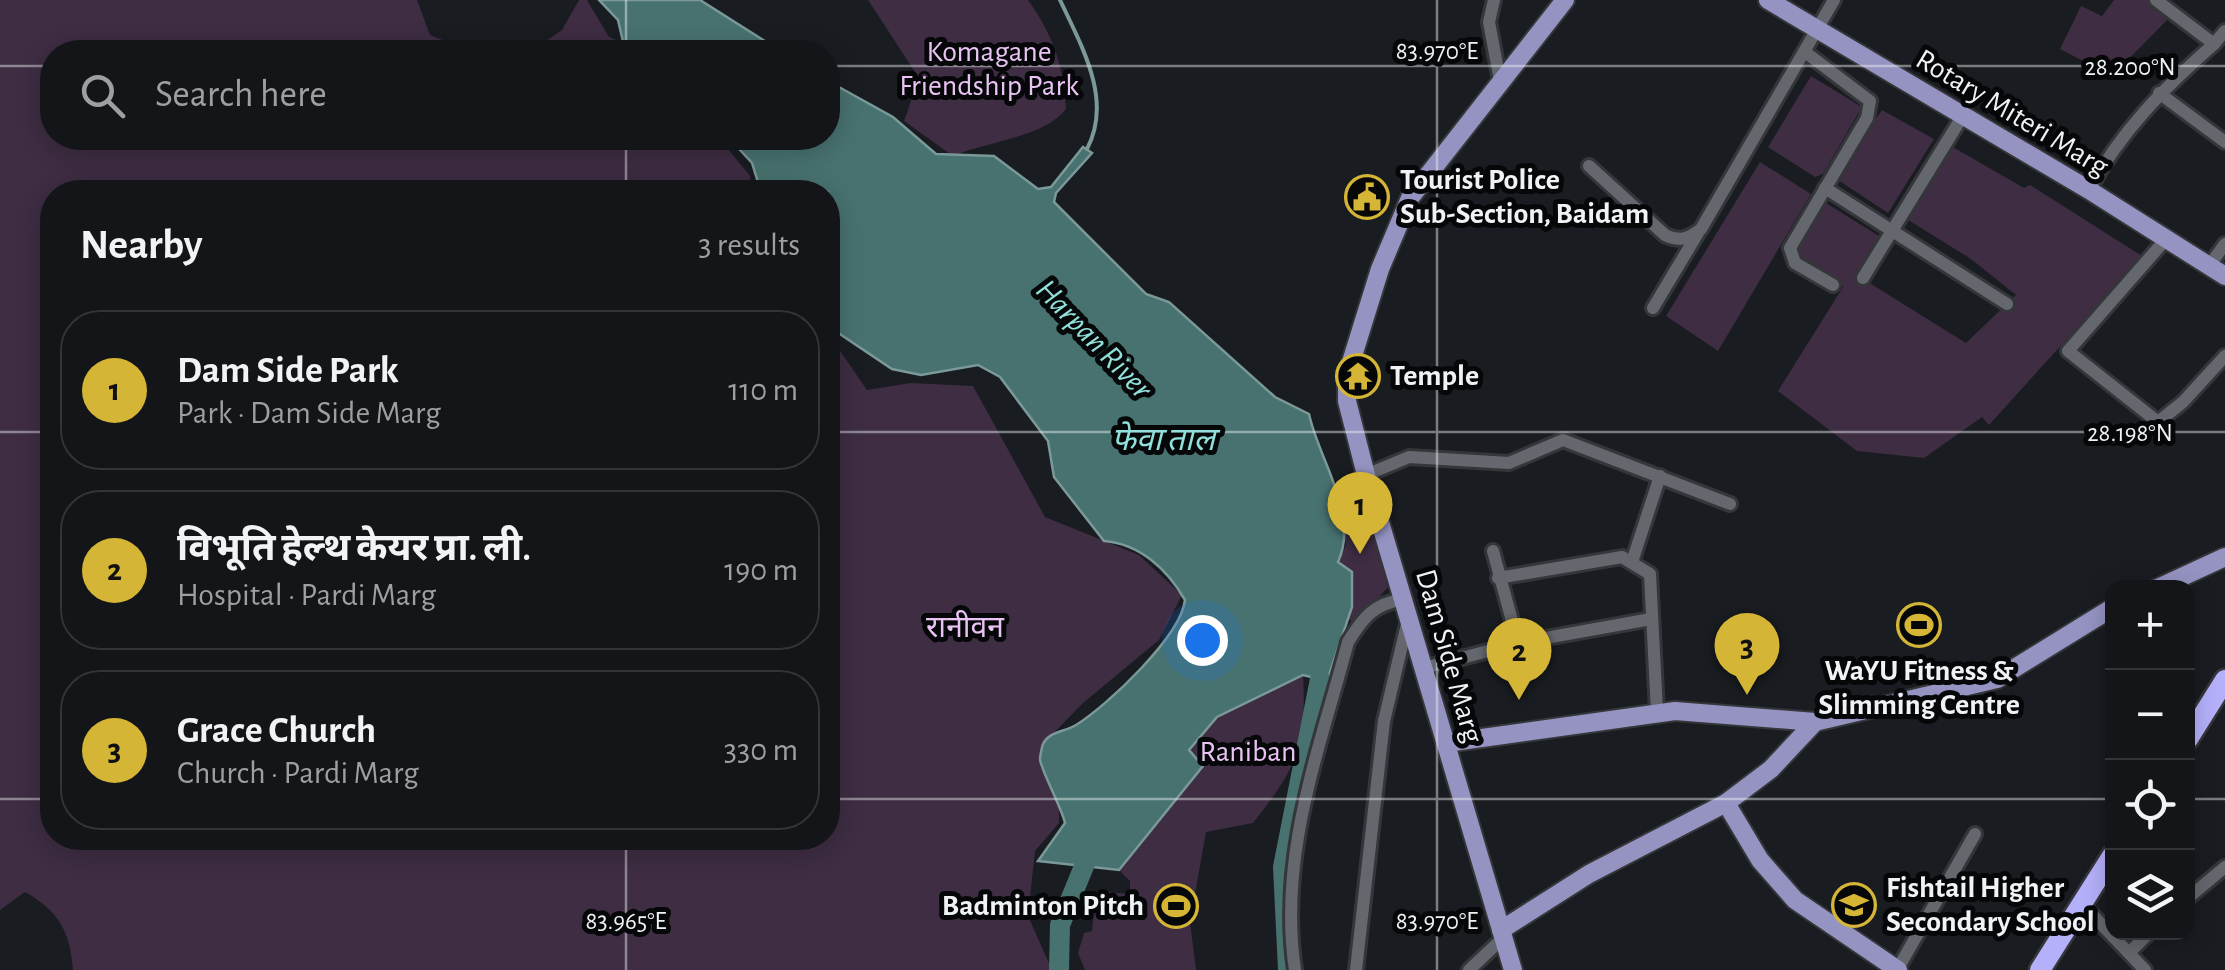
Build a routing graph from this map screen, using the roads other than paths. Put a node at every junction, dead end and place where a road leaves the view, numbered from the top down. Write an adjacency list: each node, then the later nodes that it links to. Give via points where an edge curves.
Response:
1 (1494, 0): 11 (street, via 1489,22)
2 (1565, 0): 11 (main road, Dam Side Marg)
3 (1768, 0): 6 (main road, Rotary Miteri Marg)
4 (1834, 0): 7 (street)
5 (2161, 1): 9 (street)
6 (1790, 6): 7 (main road, Rotary Miteri Marg)
7 (1814, 28): 10 (street); 13 (main road, Rotary Miteri Marg)
8 (2225, 31): 9 (street)
9 (2214, 44): 12 (street)
10 (1806, 52): 16 (street, via 1870,101 1867,118); 18 (street)
11 (1501, 86): 28 (main road, Dam Side Marg, via 1410,198 1380,269 1346,375)
12 (2159, 92): 14 (street); 17 (street, via 2114,146)
13 (1962, 117): 17 (main road, Rotary Miteri Marg); 19 (street)
14 (2225, 142)
15 (1589, 166): 18 (street, via 1665,235 1684,239)
16 (1825, 188): 19 (street); 24 (street, via 1790,248 1794,262)
17 (2089, 190): 20 (main road, Rotary Miteri Marg)
18 (1701, 229): 26 (street)
19 (1892, 230): 23 (street); 25 (street)
20 (2166, 239): 22 (main road, Rotary Miteri Marg); 27 (street, via 2068,351 2158,422)
21 (2225, 244): 22 (street)
22 (2217, 272)
23 (1863, 278)
24 (1832, 285)
25 (2007, 304)
26 (1653, 308)
27 (2225, 356)
28 (1366, 475): 29 (street, via 1409,457 1509,462 1563,440); 36 (main road, Dam Side Marg)
29 (1660, 476): 30 (street); 33 (street)
30 (1730, 504)
31 (1493, 551): 34 (street)
32 (2225, 558): 35 (main road)
33 (1632, 562): 34 (street, via 1622,557); 38 (street, via 1650,574)
34 (1498, 578): 39 (street)
35 (2176, 580)
36 (1407, 609): 40 (main road, Dam Side Marg); 55 (street, via 1380,603 1348,642 1290,870); 56 (street, via 1384,721)
37 (2105, 612): 43 (main road, via 1997,678)
38 (1651, 619): 39 (street); 42 (street)
39 (1518, 643): 40 (street)
40 (1424, 668): 45 (main road, Dam Side Marg)
41 (2225, 680): 44 (highway)
42 (1657, 712): 43 (main road); 45 (main road)
43 (1816, 722): 46 (main road)
44 (2195, 728)
45 (1446, 743): 52 (main road, Dam Side Marg)
46 (1726, 803): 52 (main road, via 1589,874); 59 (main road, via 1760,860 1795,900)
47 (1975, 834): 59 (street)
48 (2105, 867): 51 (highway)
49 (2223, 872): 50 (street)
50 (2195, 893)
51 (2082, 904): 54 (street); 60 (highway)
52 (1502, 934): 57 (street); 58 (main road, Dam Side Marg)
53 (2142, 940): 54 (street)
54 (2129, 954): 61 (street)
55 (1296, 970)
56 (1356, 970)
57 (1469, 970)
58 (1513, 970)
59 (1897, 970)
60 (2040, 970)
61 (2145, 970)

